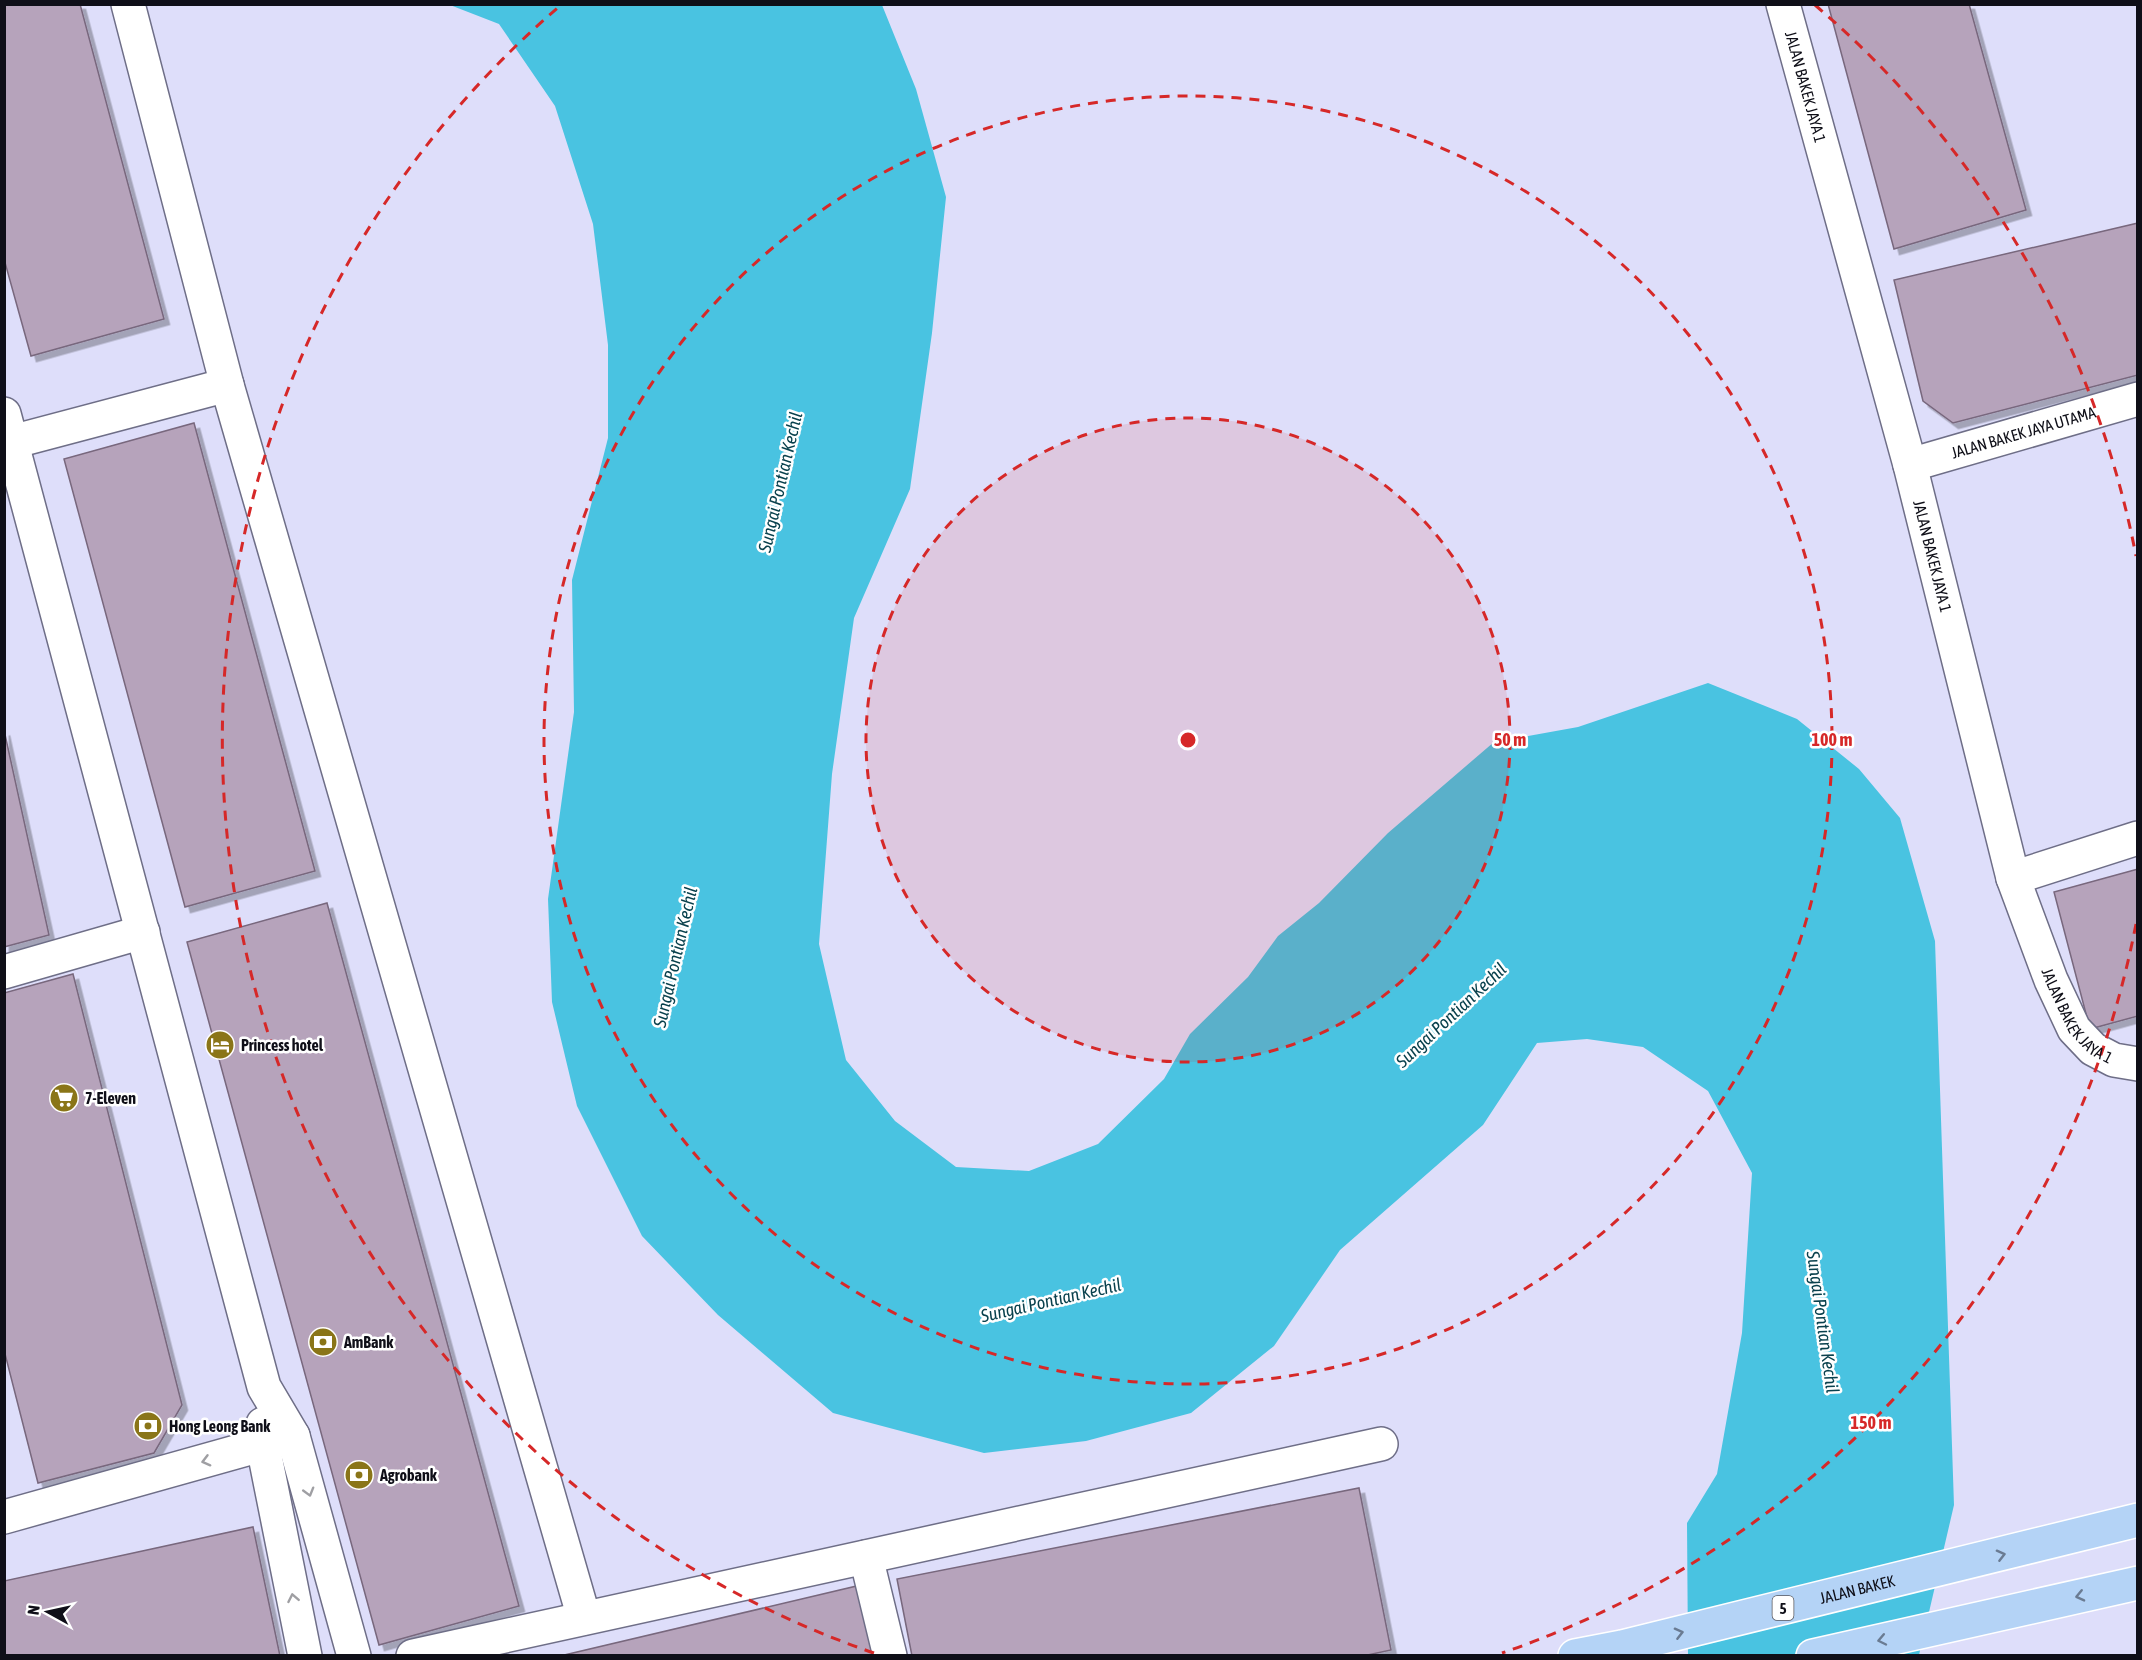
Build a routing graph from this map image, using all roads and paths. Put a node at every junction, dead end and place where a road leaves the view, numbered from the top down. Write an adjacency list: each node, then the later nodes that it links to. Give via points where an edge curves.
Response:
1 (128, 4): 3 (street)
2 (1783, 4): 6 (street, JALAN BAKEK JAYA 1)
3 (227, 385): 5 (street); 18 (street)
4 (2138, 399): 6 (street, JALAN BAKEK JAYA UTAMA)
5 (7, 434): 9 (street)
6 (1910, 465): 8 (street, JALAN BAKEK JAYA 1)
7 (2138, 838): 8 (street)
8 (2013, 878): 11 (street, JALAN BAKEK JAYA 1, via 2074,1029 2093,1049 2114,1060)
9 (143, 932): 10 (street); 12 (street)
10 (4, 972)
11 (2138, 1064)
12 (278, 1441): 14 (street, one-way to 14); 19 (street, one-way to 12); 20 (street, one-way to 20)
13 (1381, 1444): 16 (street)
14 (4, 1517)
15 (2138, 1520): 23 (highway, JALAN BAKEK / 5, one-way to 15)
16 (866, 1557): 18 (street); 22 (street)
17 (2138, 1583): 24 (highway, one-way to 24)
18 (584, 1618): 21 (street)
19 (304, 1656)
20 (354, 1656)
21 (413, 1656)
22 (890, 1656)
23 (1575, 1656)
24 (1813, 1656)

